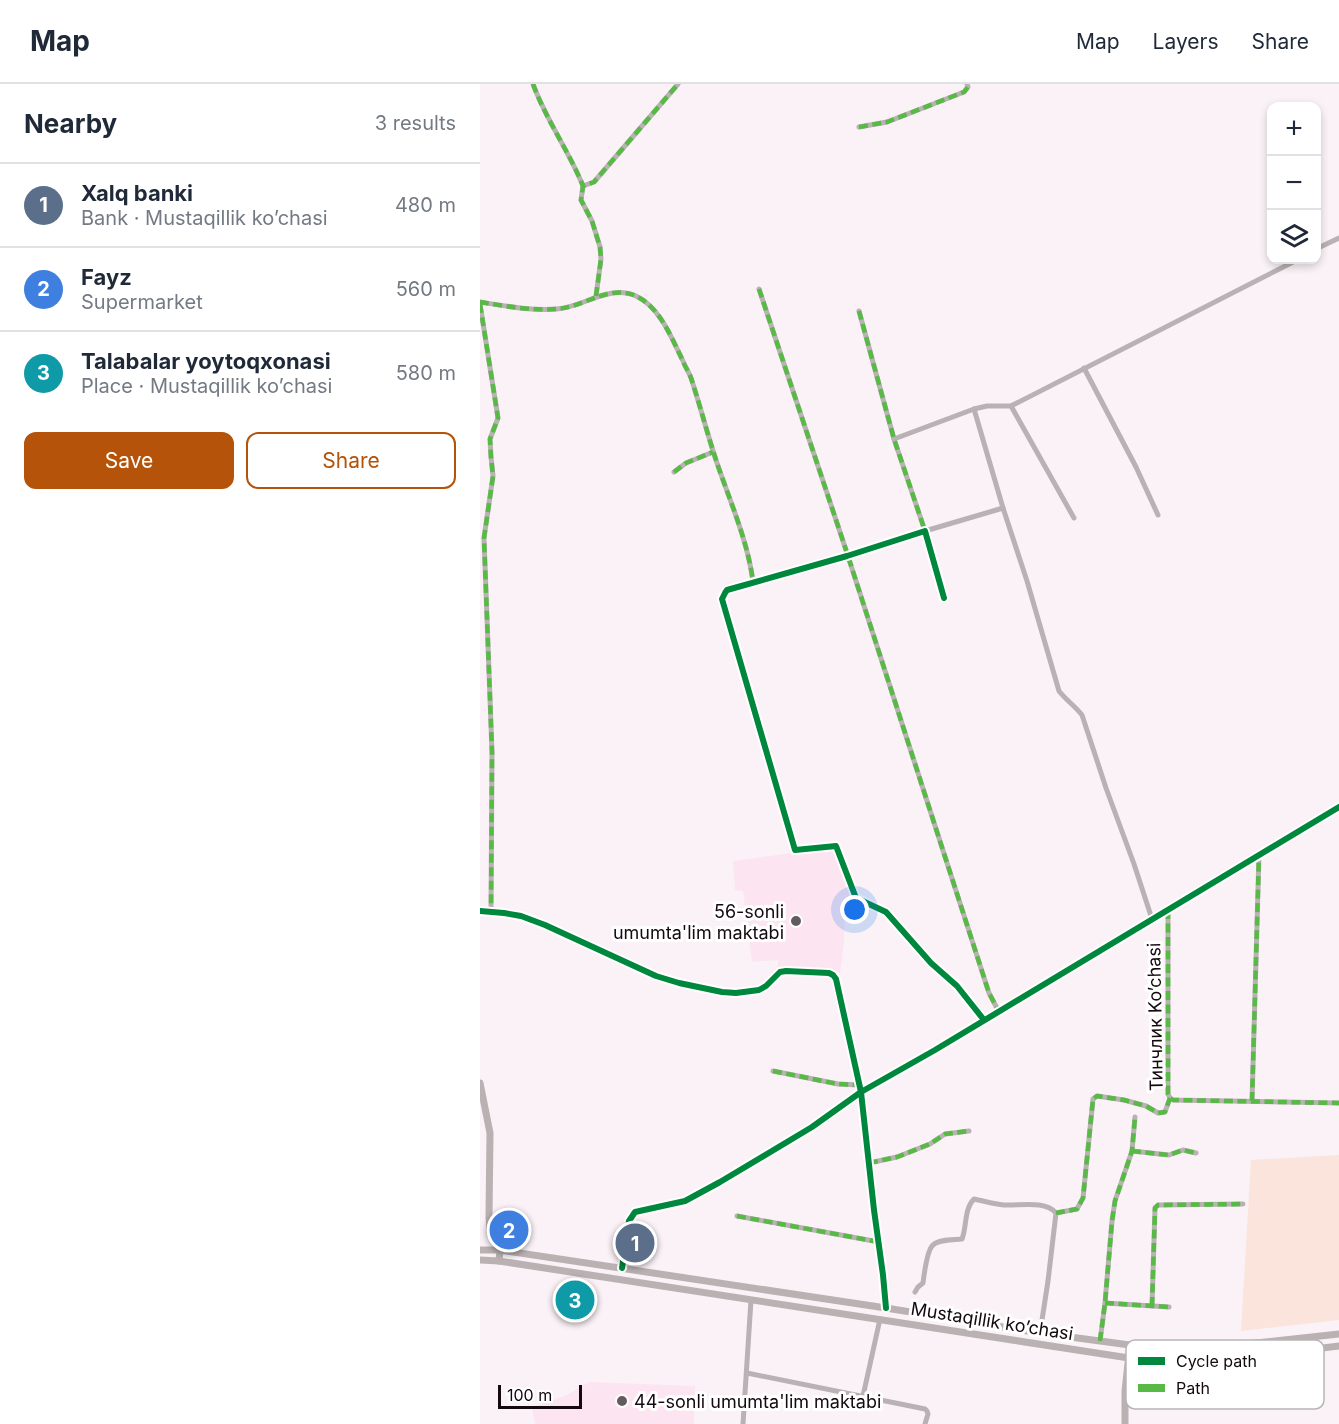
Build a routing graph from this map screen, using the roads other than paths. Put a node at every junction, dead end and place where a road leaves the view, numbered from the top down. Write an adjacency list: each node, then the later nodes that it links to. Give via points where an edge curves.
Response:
1 (533, 84): 5 (street)
2 (678, 84): 5 (street, via 594,182)
3 (967, 84): 4 (street, via 964,92 887,122)
4 (860, 127)
5 (583, 186): 10 (street, via 582,205 592,220 600,247)
6 (1339, 238): 7 (street)
7 (1321, 247)
8 (1289, 264): 13 (street)
9 (759, 289): 23 (street)
10 (597, 296): 11 (street, via 555,309); 17 (street, via 635,296 659,315 690,375)
11 (480, 303): 30 (street, via 498,418 490,440 493,476 484,538 492,752)
12 (859, 311): 16 (street)
13 (1084, 368): 14 (street); 20 (street)
14 (1011, 406): 15 (street); 21 (street)
15 (974, 409): 16 (street); 19 (street)
16 (894, 439): 22 (street)
17 (713, 452): 18 (street); 24 (street, via 751,562)
18 (674, 472)
19 (1003, 508): 22 (street); 31 (street, via 1059,691 1082,715)
20 (1158, 515)
21 (1074, 518)
22 (925, 531): 23 (street); 25 (street)
23 (847, 556): 24 (street); 32 (street, via 989,993)
24 (753, 582): 33 (street, via 728,590 722,599 795,850 836,846 856,898 886,912)
25 (944, 598)
26 (1339, 807): 27 (street)
27 (1259, 855): 28 (street); 38 (street)
28 (1168, 910): 31 (street); 37 (street, Тинчлик Ko’chasi)
29 (480, 911): 30 (street)
30 (491, 912): 36 (street, via 521,916 545,925 656,976 729,993 759,990 780,972 829,973 836,979)
31 (1152, 919): 32 (street)
32 (999, 1012): 33 (street)
33 (984, 1020): 36 (street)
34 (773, 1071): 36 (street)
35 (480, 1083): 50 (main road, via 490,1133 490,1233)
36 (860, 1088): 44 (street); 53 (street, via 812,1127 720,1182 685,1201 635,1212 629,1221)
37 (1170, 1098): 38 (street, Тинчлик Ko’chasi); 46 (street, via 1165,1112 1158,1113 1124,1100 1096,1096 1093,1099 1083,1198 1077,1209)
38 (1252, 1101): 39 (street, Тинчлик Ko’chasi)
39 (1339, 1103)
40 (1135, 1117): 42 (street)
41 (969, 1131): 44 (street, via 945,1134 897,1157)
42 (1132, 1151): 43 (street, via 1169,1155 1183,1150); 56 (street, via 1115,1201)
43 (1196, 1154)
44 (869, 1163): 48 (street)
45 (1243, 1204): 57 (street, via 1155,1208)
46 (1056, 1214): 54 (street, via 1038,1205 974,1199 969,1204 962,1239 933,1245 923,1283); 61 (street)
47 (737, 1216): 48 (street)
48 (879, 1242): 59 (street)
49 (481, 1250): 50 (main road, Mustaqillik ko’chasi)
50 (500, 1250): 52 (main road); 53 (main road, Mustaqillik ko’chasi)
51 (480, 1260): 52 (main road, Mustaqillik ko’chasi)
52 (499, 1261): 55 (main road, Mustaqillik ko’chasi)
53 (622, 1268): 59 (main road, Mustaqillik ko’chasi)
54 (915, 1292)
55 (751, 1300): 60 (main road, Mustaqillik ko’chasi); 69 (street)
56 (1105, 1302): 57 (street); 64 (street)
57 (1152, 1306): 58 (street)
58 (1169, 1307)
59 (886, 1308): 61 (main road, Mustaqillik ko’chasi)
60 (880, 1319): 68 (main road, Mustaqillik ko’chasi); 71 (street)
61 (1040, 1333): 64 (main road, Mustaqillik ko’chasi)
62 (1339, 1334): 63 (main road, Mustaqillik ko’chasi)
63 (1284, 1340)
64 (1100, 1341): 65 (main road, Mustaqillik ko’chasi)
65 (1126, 1344)
66 (1339, 1346): 67 (main road, Mustaqillik ko’chasi)
67 (1324, 1348)
68 (1126, 1358)
69 (747, 1373): 71 (street); 72 (street)
70 (1126, 1384): 74 (main road)
71 (863, 1396): 73 (street, via 925,1409)
72 (743, 1424)
73 (925, 1424)
74 (1125, 1424)

